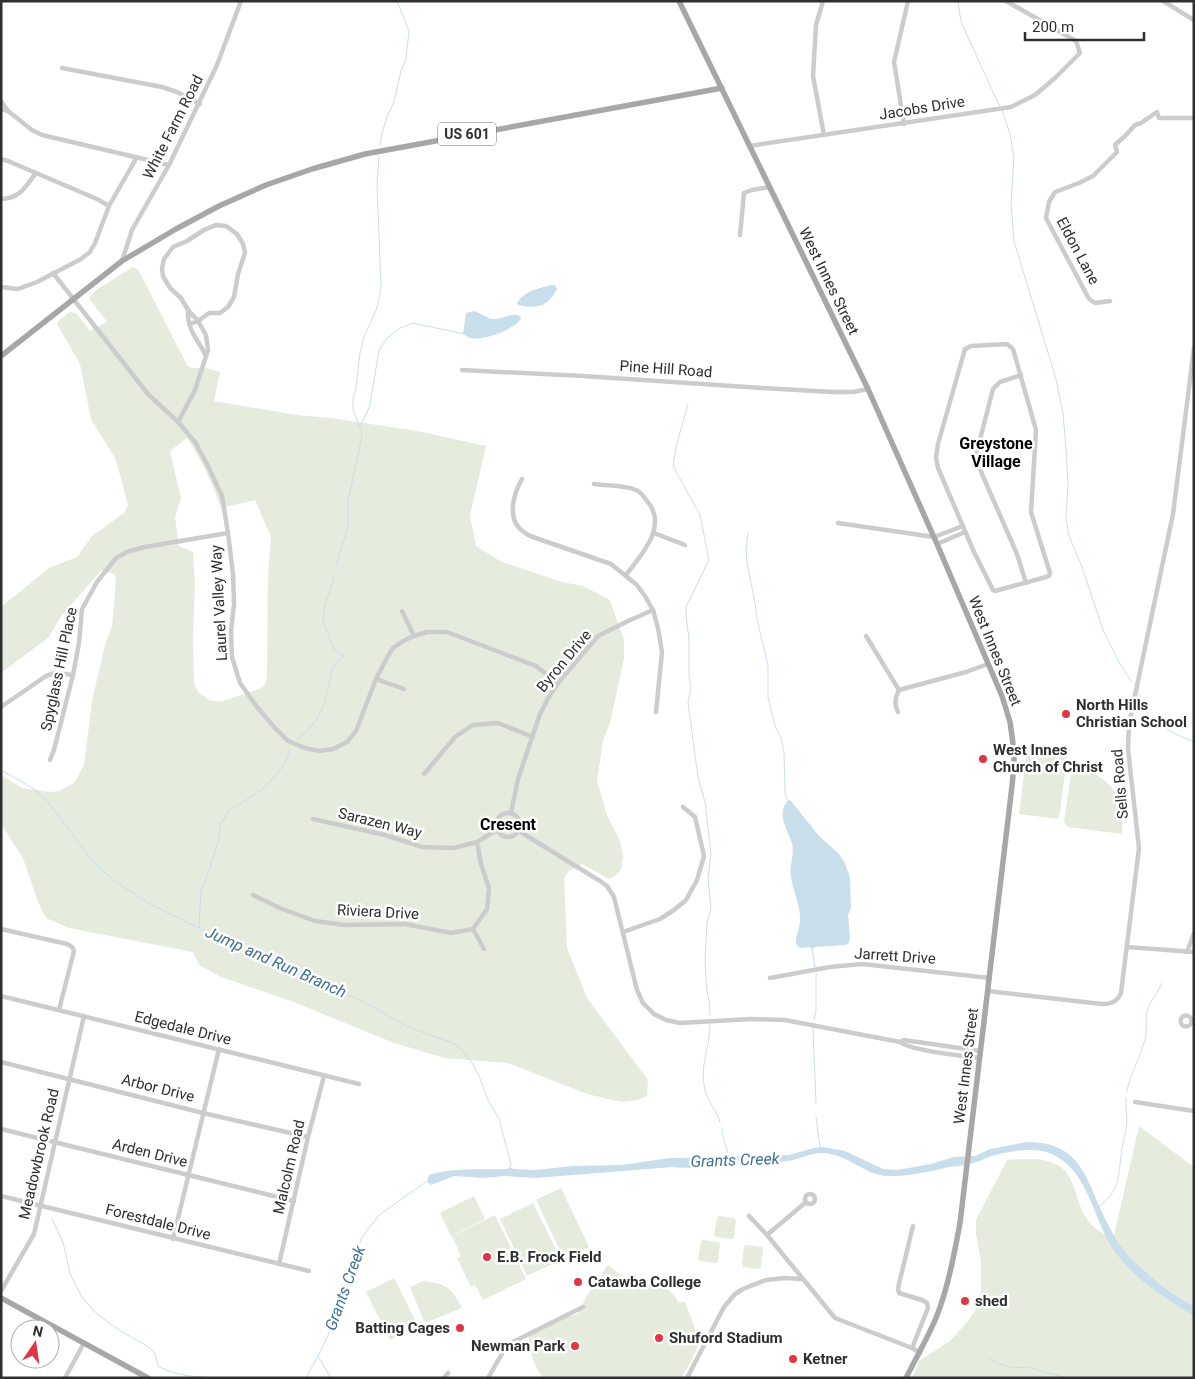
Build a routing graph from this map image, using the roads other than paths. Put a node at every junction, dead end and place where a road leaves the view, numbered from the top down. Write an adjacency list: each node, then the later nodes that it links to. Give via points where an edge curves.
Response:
1 (241, 1): 11 (street, White Farm Road)
2 (679, 1): 9 (main road, West Innes Street)
3 (823, 1): 16 (street, via 816,25 813,76)
4 (908, 1): 15 (street, via 894,62)
5 (1006, 1): 15 (street, Jacobs Drive, via 1076,41 1080,53 1035,95 1011,107)
6 (1163, 1): 7 (street)
7 (1194, 20)
8 (62, 68): 11 (street, via 162,87)
9 (722, 88): 17 (main road, West Innes Street); 26 (main road, US 601, via 435,140 312,168 219,206)
10 (1, 101): 13 (street)
11 (200, 104): 20 (street, White Farm Road)
12 (1, 109): 13 (street)
13 (8, 111): 18 (street, via 42,135)
14 (1194, 118): 30 (street, Eldon Lane, via 1159,118 1157,112 1135,125 1115,145 1117,152 1093,176 1055,192 1051,198 1046,218 1089,299 1094,303)
15 (904, 124): 16 (street, Jacobs Drive)
16 (824, 135): 17 (street, Jacobs Drive)
17 (749, 146): 22 (main road, West Innes Street)
18 (136, 157): 20 (street); 24 (street)
19 (1, 158): 21 (street)
20 (169, 165): 26 (street, White Farm Road, via 132,230)
21 (36, 173): 23 (street, via 20,193); 24 (street)
22 (770, 187): 25 (street, via 744,193); 39 (main road, West Innes Street)
23 (1, 199)
24 (109, 206): 27 (street, via 90,252)
25 (740, 235)
26 (122, 262): 29 (main road, US 601)
27 (53, 273): 28 (street, via 18,289); 29 (street, Laurel Valley Way)
28 (1, 287)
29 (74, 299): 35 (main road, US 601); 40 (street, Laurel Valley Way, via 148,394)
30 (1110, 301)
31 (188, 310): 32 (street); 32 (street, via 163,276 164,259 173,248 204,230 216,224 226,226 238,234 243,244 234,297 220,313 209,313); 33 (street)
32 (198, 321): 33 (street); 36 (street, via 208,342)
33 (190, 324): 36 (street)
34 (1194, 348): 80 (street, Sells Road, via 1173,514 1129,724 1128,749 1139,848)
35 (1, 356)
36 (206, 356): 40 (street, via 195,390)
37 (462, 370): 39 (street, Pine Hill Road, via 834,392)
38 (1021, 375): 44 (street, via 1010,345 965,349 936,458); 52 (street, via 1036,430 1031,512 1050,572 1046,578); 52 (street, via 1000,382 993,389 976,455)
39 (868, 389): 48 (main road, West Innes Street)
40 (178, 422): 46 (street, Laurel Valley Way, via 195,442 222,496)
41 (522, 479): 51 (street, via 512,506 519,528 530,536 611,564)
42 (594, 484): 47 (street, via 638,491 651,506 656,524)
43 (838, 523): 48 (street)
44 (962, 526): 45 (street); 48 (street)
45 (965, 532): 49 (street); 52 (street, via 993,590)
46 (228, 533): 58 (street, Spyglass Hill Place, via 127,552 116,558 82,609 80,643); 59 (street, Laurel Valley Way, via 233,574 232,657 240,683 288,741 319,751 333,749 346,742 356,731)
47 (654, 533): 50 (street); 51 (street)
48 (934, 537): 49 (main road, West Innes Street)
49 (937, 544): 57 (main road, West Innes Street)
50 (685, 545)
51 (626, 575): 53 (street, via 638,585)
52 (1026, 583)
53 (653, 610): 60 (street, Byron Drive, via 598,636); 64 (street, via 662,652)
54 (402, 611): 55 (street)
55 (414, 636): 59 (street, Laurel Valley Way, via 393,648); 60 (street, Laurel Valley Way, via 447,632 536,666)
56 (866, 636): 62 (street)
57 (988, 664): 62 (street); 85 (main road, West Innes Street, via 1010,722 1014,750)
58 (73, 674): 63 (street, via 46,676); 67 (street, Spyglass Hill Place)
59 (376, 679): 61 (street)
60 (558, 683): 66 (street, Byron Drive, via 540,714)
61 (404, 689)
62 (899, 690): 65 (street, via 895,703)
63 (1, 707)
64 (656, 712)
65 (898, 712)
66 (533, 737): 68 (street, via 498,722 474,725 454,737); 70 (street, Byron Drive, via 518,779)
67 (50, 760)
68 (424, 774)
69 (682, 806): 78 (street, via 695,817 704,856 697,880 686,900 674,910 660,919)
70 (511, 813): 72 (street, via 500,816 496,822); 73 (street, via 519,820)
71 (313, 819): 74 (street, Sarazen Way, via 422,847 454,848)
72 (497, 830): 73 (street, via 506,837 514,836); 74 (street, Sarazen Way)
73 (519, 830): 78 (street, via 607,886 614,897)
74 (476, 842): 77 (street, via 489,888 487,910)
75 (253, 895): 77 (street, Riviera Drive, via 315,920 345,925 405,924 451,933)
76 (1, 929): 88 (street, via 72,947 74,951)
77 (473, 930): 81 (street)
78 (623, 932): 90 (street, via 643,1003 666,1020 680,1023 785,1020)
79 (1194, 933): 82 (street)
80 (1127, 947): 82 (street); 86 (street, Sells Road, via 1121,993 1111,1003)
81 (484, 949)
82 (1187, 952): 83 (street)
83 (1194, 952)
84 (770, 978): 85 (street, Jarrett Drive, via 862,964)
85 (990, 978): 86 (main road, West Innes Street)
86 (988, 991): 93 (main road, West Innes Street)
87 (1, 996): 88 (street, Edgedale Drive)
88 (59, 1010): 89 (street, Edgedale Drive)
89 (84, 1016): 92 (street, Edgedale Drive); 98 (street, Meadowbrook Road)
90 (900, 1042): 91 (street); 94 (street)
91 (952, 1047): 93 (street); 94 (street)
92 (219, 1049): 97 (street, Edgedale Drive); 102 (street)
93 (980, 1051): 95 (main road, West Innes Street)
94 (951, 1054): 95 (street)
95 (980, 1058): 123 (main road, West Innes Street, via 960,1223 949,1275)
96 (1, 1062): 98 (street, Arbor Drive)
97 (324, 1076): 99 (street, Edgedale Drive); 104 (street, Malcolm Road)
98 (70, 1079): 102 (street, Arbor Drive); 105 (street, Meadowbrook Road)
99 (359, 1084)
100 (1135, 1102): 101 (street)
101 (1194, 1111)
102 (203, 1112): 104 (street, Arbor Drive); 106 (street)
103 (1, 1129): 105 (street, Arden Drive)
104 (308, 1137): 108 (street, Malcolm Road)
105 (56, 1143): 106 (street, Arden Drive); 110 (street, Meadowbrook Road)
106 (188, 1175): 108 (street, Arden Drive); 114 (street)
107 (1, 1196): 110 (street, Forestdale Drive)
108 (294, 1202): 115 (street, Malcolm Road)
109 (806, 1202): 113 (street)
110 (40, 1206): 114 (street, Forestdale Drive); 118 (street, Meadowbrook Road, via 34,1234)
111 (749, 1216): 113 (street)
112 (913, 1226): 122 (street, via 898,1288 899,1293 927,1303 928,1308)
113 (767, 1235): 117 (street)
114 (173, 1239): 115 (street, Forestdale Drive)
115 (279, 1264): 116 (street, Forestdale Drive)
116 (309, 1271)
117 (801, 1279): 122 (street, via 835,1318); 130 (street, via 766,1280 735,1294 724,1307)
118 (1, 1291)
119 (1, 1298): 121 (main road)
120 (583, 1307): 129 (street, via 511,1343)
121 (84, 1343): 126 (street); 127 (main road)
122 (912, 1348): 123 (street)
123 (920, 1353): 124 (main road, West Innes Street)
124 (914, 1364): 131 (main road, West Innes Street); 132 (main road, West Innes Street)
125 (448, 1373): 128 (street)
126 (65, 1378)
127 (148, 1378)
128 (444, 1378)
129 (488, 1378)
130 (687, 1378)
131 (906, 1378)
132 (911, 1378)

